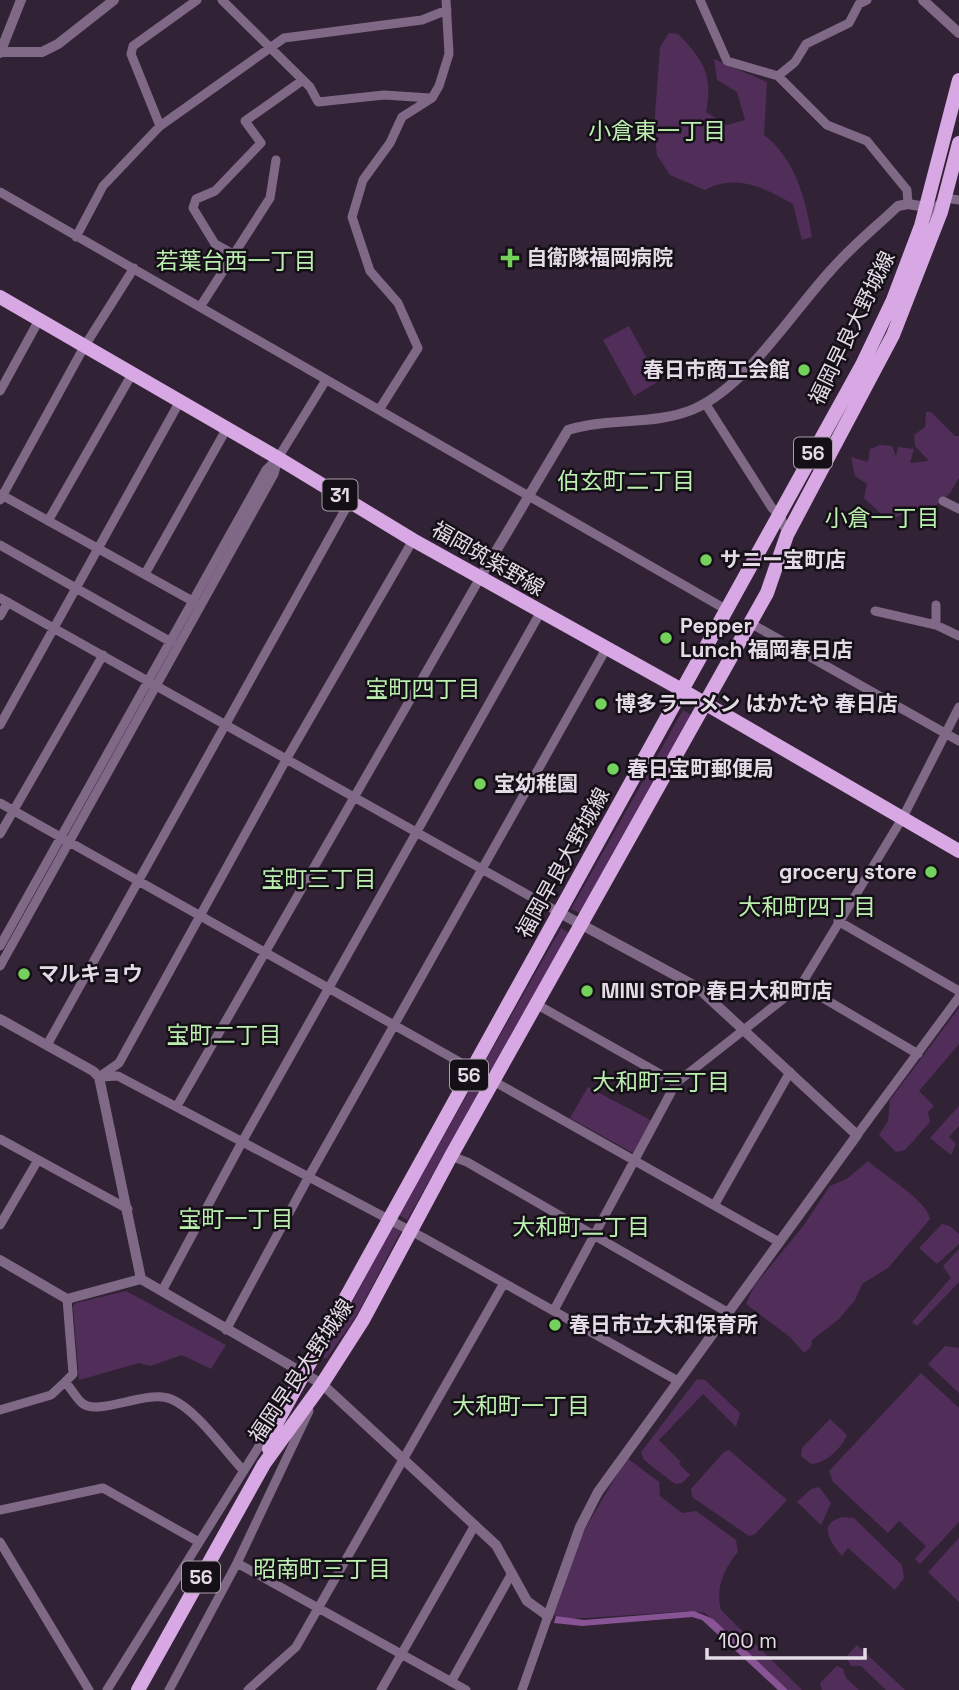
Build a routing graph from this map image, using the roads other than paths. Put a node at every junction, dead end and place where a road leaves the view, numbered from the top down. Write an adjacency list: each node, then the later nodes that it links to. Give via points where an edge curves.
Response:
1 (21, 0): 11 (street)
2 (114, 0): 11 (street, via 58,44 41,51)
3 (197, 0): 16 (street, via 133,46 131,54)
4 (222, 0): 10 (street)
5 (700, 0): 12 (street, via 727,61)
6 (866, 0): 12 (street, via 849,23 806,44 795,62)
7 (923, 0): 9 (street)
8 (446, 5): 10 (street, via 422,20 284,38); 15 (street, via 449,54)
9 (959, 33)
10 (270, 47): 13 (street); 16 (street)
11 (0, 52)
12 (778, 76): 22 (street, via 827,125 867,141 906,190)
13 (303, 80): 15 (street, via 318,102 384,95); 26 (street, via 245,121 261,143 215,191 196,199 193,208 215,244)
14 (959, 80): 19 (main road, 福岡早良大野城線 / 56)
15 (432, 98): 37 (street, via 402,117 363,180 352,217 370,271 398,303 418,348)
16 (160, 126): 25 (street, via 103,186)
17 (959, 141): 19 (street, via 951,144); 21 (main road, 福岡早良大野城線 / 56)
18 (276, 160): 26 (street, via 270,198)
19 (937, 164): 23 (main road, 福岡早良大野城線 / 56)
20 (0, 192): 25 (street)
21 (952, 199): 24 (street); 44 (main road, 福岡早良大野城線 / 56, via 893,335)
22 (908, 204): 23 (street); 36 (street, via 898,206 833,267 737,379)
23 (926, 207): 24 (main road, 福岡早良大野城線 / 56)
24 (921, 226): 46 (main road, 福岡早良大野城線 / 56, via 862,365)
25 (76, 237): 27 (street)
26 (234, 255): 29 (street)
27 (134, 268): 29 (street); 31 (street)
28 (0, 297): 30 (main road, 福岡筑紫野線 / 31)
29 (200, 307): 33 (street)
30 (39, 320): 31 (main road, 福岡筑紫野線 / 31); 34 (street)
31 (84, 347): 32 (main road, 福岡筑紫野線 / 31); 40 (street)
32 (132, 374): 35 (main road, 福岡筑紫野線 / 31); 47 (street)
33 (326, 380): 37 (street); 39 (street)
34 (0, 391)
35 (180, 401): 38 (main road, 福岡筑紫野線 / 31); 51 (street)
36 (705, 403): 41 (street, via 667,417 589,423 568,430); 46 (street)
37 (379, 410): 41 (street)
38 (227, 428): 39 (main road, 福岡筑紫野線 / 31); 52 (street)
39 (278, 458): 42 (main road, 福岡筑紫野線 / 31); 56 (street, via 266,470)
40 (1, 497): 47 (street)
41 (529, 497): 53 (street); 58 (street)
42 (350, 501): 49 (main road, 福岡筑紫野線 / 31); 73 (street)
43 (943, 501): 45 (street)
44 (802, 505): 46 (street, via 791,514); 48 (main road, 福岡早良大野城線 / 56)
45 (959, 509)
46 (780, 515): 48 (street); 58 (main road, 福岡早良大野城線 / 56)
47 (48, 521): 51 (street)
48 (787, 535): 62 (main road, 福岡早良大野城線 / 56, via 767,593)
49 (413, 540): 53 (main road, 福岡筑紫野線 / 31); 77 (street)
50 (0, 545): 54 (street)
51 (96, 547): 52 (street); 54 (street)
52 (145, 574): 56 (street)
53 (481, 579): 60 (main road, 福岡筑紫野線 / 31); 78 (street)
54 (75, 587): 64 (street); 66 (street)
55 (4, 600): 61 (street); 64 (street)
56 (197, 603): 66 (street); 69 (street)
57 (936, 605): 63 (street)
58 (727, 610): 70 (main road, 福岡早良大野城線 / 56)
59 (875, 611): 63 (street)
60 (540, 613): 67 (main road, 福岡筑紫野線 / 31); 82 (street)
61 (0, 616)
62 (750, 623): 71 (main road, 福岡早良大野城線 / 56); 75 (street)
63 (936, 625): 65 (street)
64 (55, 629): 68 (street); 74 (street)
65 (959, 636)
66 (171, 642): 69 (street)
67 (606, 649): 70 (main road, 福岡筑紫野線 / 31); 86 (street)
68 (103, 655): 69 (street); 80 (street)
69 (153, 683): 73 (street); 84 (street)
70 (682, 690): 71 (main road, 福岡筑紫野線 / 31); 88 (main road, 福岡早良大野城線 / 56)
71 (704, 704): 81 (main road, 福岡筑紫野線 / 31); 91 (main road, 福岡早良大野城線 / 56)
72 (959, 707): 75 (street)
73 (225, 723): 77 (street); 87 (street)
74 (0, 725)
75 (944, 732): 76 (street); 81 (street)
76 (959, 741)
77 (288, 758): 78 (street); 89 (street)
78 (354, 795): 82 (street); 93 (street)
79 (0, 803): 80 (street)
80 (13, 811): 83 (street); 84 (street)
81 (903, 817): 85 (main road, 福岡筑紫野線 / 31); 90 (street)
82 (417, 830): 86 (street); 96 (street)
83 (0, 834)
84 (65, 840): 87 (street); 92 (street); 94 (street)
85 (959, 851)
86 (482, 867): 88 (street); 101 (street)
87 (137, 880): 89 (street); 103 (street)
88 (560, 913): 91 (street); 105 (main road, 福岡早良大野城線 / 56)
89 (200, 915): 93 (street); 107 (street, via 120,1063)
90 (838, 921): 95 (street); 97 (street)
91 (583, 926): 99 (main road, 福岡早良大野城線 / 56); 102 (street, via 697,987)
92 (0, 946)
93 (264, 953): 96 (street); 110 (street)
94 (0, 966)
95 (801, 985): 102 (street); 104 (street)
96 (329, 987): 101 (street); 113 (street)
97 (959, 991)
98 (959, 997): 104 (street)
99 (536, 1004): 108 (main road, 福岡早良大野城線 / 56); 109 (street)
100 (0, 1019): 103 (street)
101 (394, 1024): 105 (street); 117 (street)
102 (745, 1031): 106 (street); 109 (street)
103 (47, 1045): 107 (street)
104 (918, 1054): 111 (street)
105 (473, 1069): 108 (street); 120 (main road, 福岡早良大野城線 / 56)
106 (790, 1072): 111 (street); 118 (street)
107 (99, 1077): 110 (street, via 118,1076); 119 (street)
108 (495, 1081): 114 (main road, 福岡早良大野城線 / 56); 116 (street)
109 (676, 1083): 116 (street)
110 (177, 1106): 113 (street)
111 (858, 1135): 124 (street)
112 (0, 1139): 115 (street)
113 (242, 1142): 117 (street); 128 (street)
114 (451, 1156): 122 (main road, 福岡早良大野城線 / 56); 123 (street)
115 (38, 1160): 119 (street); 121 (street)
116 (636, 1161): 118 (street); 123 (street)
117 (308, 1178): 120 (street); 132 (street)
118 (715, 1204): 124 (street)
119 (128, 1209): 126 (street)
120 (388, 1219): 122 (street); 133 (main road, 福岡早良大野城線 / 56)
121 (0, 1225)
122 (410, 1230): 127 (street); 136 (main road, 福岡早良大野城線 / 56, via 363,1320)
123 (594, 1237): 130 (street); 131 (street)
124 (779, 1242): 131 (street)
125 (0, 1260): 129 (street)
126 (141, 1279): 128 (street); 129 (street)
127 (504, 1283): 130 (street); 139 (street)
128 (162, 1291): 132 (street)
129 (67, 1299): 135 (street, via 73,1374)
130 (554, 1310): 134 (street)
131 (727, 1312): 134 (street)
132 (226, 1329): 133 (street)
133 (305, 1374): 136 (street); 138 (main road, 福岡早良大野城線 / 56)
134 (678, 1381): 149 (street, via 598,1492)
135 (65, 1382): 137 (street, via 51,1395); 141 (street, via 83,1405 94,1408 150,1397 169,1398 185,1407)
136 (322, 1384): 139 (street); 140 (main road, 福岡早良大野城線 / 56); 146 (street)
137 (0, 1409)
138 (277, 1422): 140 (main road, 福岡早良大野城線 / 56); 141 (street, via 264,1433)
139 (404, 1460): 143 (street); 148 (street)
140 (264, 1464): 154 (main road, 福岡早良大野城線 / 56)
141 (243, 1470): 145 (street)
142 (0, 1510): 145 (street, via 103,1488)
143 (475, 1525): 147 (street, via 496,1545); 150 (street)
144 (0, 1542): 152 (street)
145 (199, 1542): 153 (street)
146 (237, 1563): 148 (street); 155 (street)
147 (512, 1573): 149 (street, via 527,1601); 151 (street)
148 (320, 1610): 150 (street); 156 (street, via 296,1647)
149 (547, 1617): 159 (street)
150 (401, 1655): 151 (street); 157 (street)
151 (451, 1682): 158 (street)
152 (89, 1690)
153 (107, 1690)
154 (138, 1690)
155 (169, 1690)
156 (247, 1690)
157 (382, 1690)
158 (466, 1690)
159 (522, 1690)

